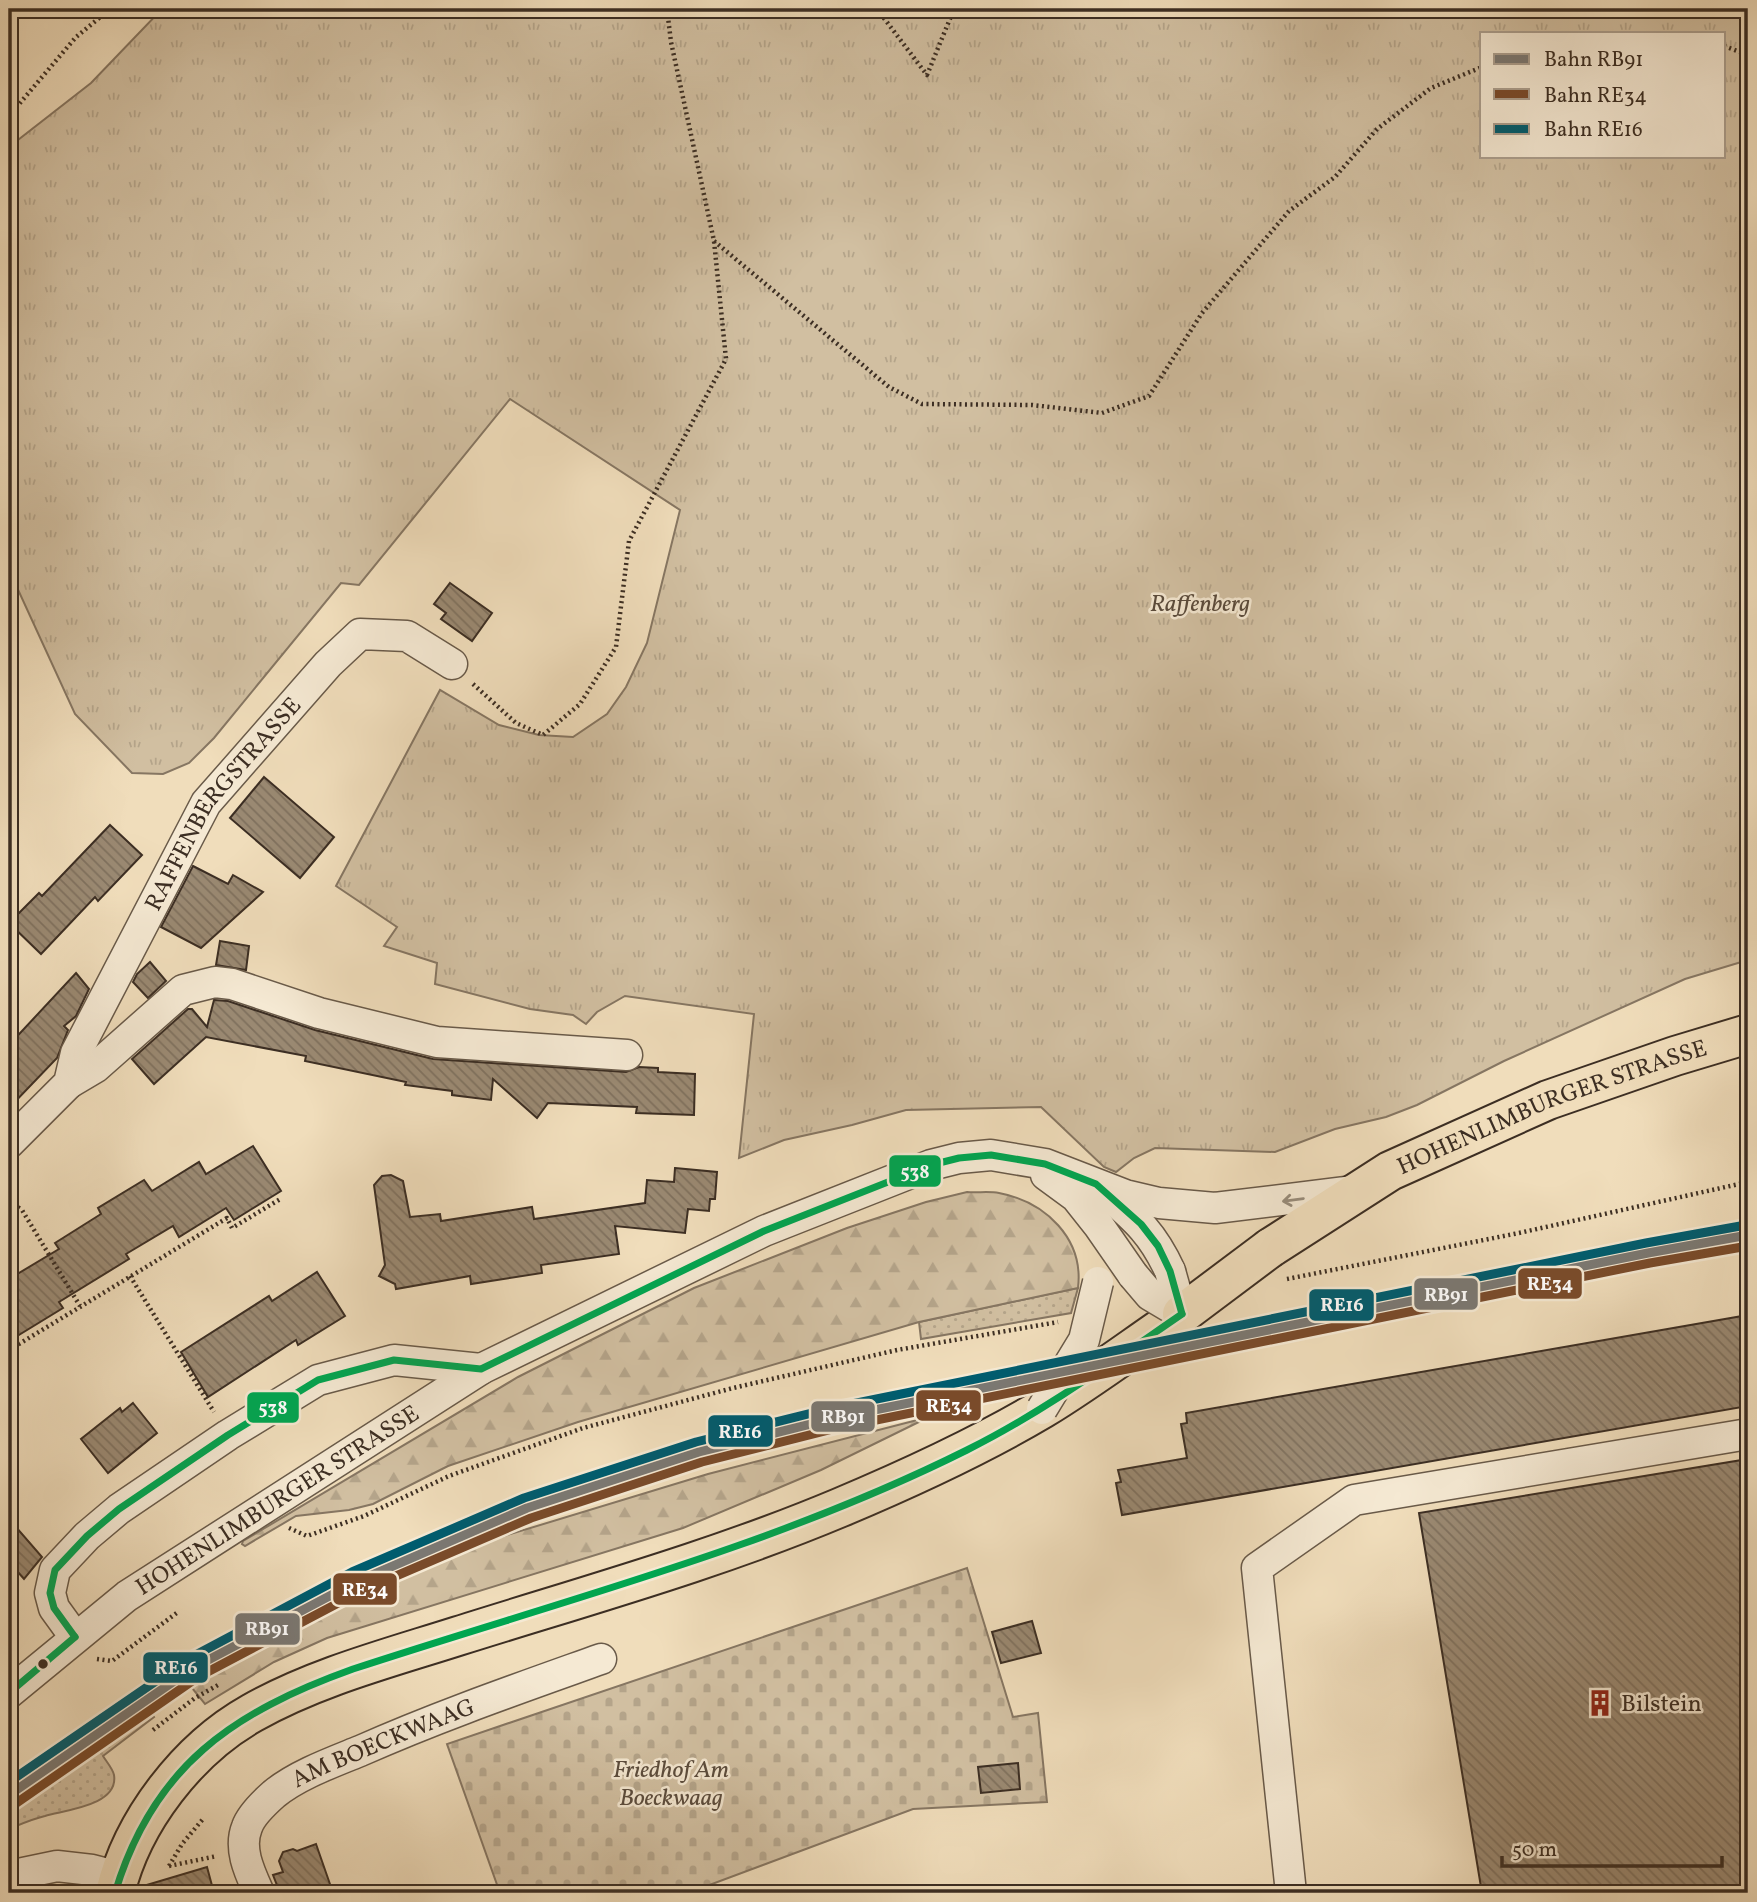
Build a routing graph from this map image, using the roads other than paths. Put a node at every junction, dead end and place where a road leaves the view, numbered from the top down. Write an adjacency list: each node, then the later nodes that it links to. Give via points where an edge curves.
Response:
1 (452, 664): 4 (street, RAFFENBERGSTRASSE, via 407,636 360,634 328,664 206,803 76,1053)
2 (1748, 1034): 8 (main road, HOHENLIMBURGER STRASSE, via 1548,1100 1390,1171)
3 (626, 1055): 4 (street, via 437,1042 215,982 183,990 96,1067)
4 (69, 1083): 5 (street)
5 (9, 1143)
6 (1025, 1161): 7 (street, HOHENLIMBURGER STRASSE); 9 (street, HOHENLIMBURGER STRASSE, via 1076,1197); 11 (street, HOHENLIMBURGER STRASSE, via 991,1155 931,1165 764,1231)
7 (1096, 1184): 8 (street, HOHENLIMBURGER STRASSE, one-way to 7, via 1215,1208 1158,1203); 10 (street, HOHENLIMBURGER STRASSE, bridge, via 1142,1224 1158,1246)
8 (1361, 1190): 10 (main road, HOHENLIMBURGER STRASSE, bridge, via 1270,1248)
9 (1099, 1226): 10 (street, HOHENLIMBURGER STRASSE, bridge, via 1150,1295); 12 (street, bridge, via 1098,1289 1084,1340)
10 (1182, 1314): 12 (main road, HOHENLIMBURGER STRASSE, bridge)
11 (481, 1369): 14 (street, HOHENLIMBURGER STRASSE, via 127,1596); 14 (street, HOHENLIMBURGER STRASSE, via 394,1360 318,1380 228,1435 119,1509 55,1570 50,1593 54,1608)
12 (1042, 1409): 18 (main road, HOHENLIMBURGER STRASSE, via 942,1462 839,1508 732,1549 371,1664 251,1713 202,1749 172,1783 143,1825)
13 (1748, 1434): 20 (street, via 1354,1500 1257,1568)
14 (75, 1637): 16 (street, HOHENLIMBURGER STRASSE)
15 (601, 1659): 19 (street, AM BOECKWAAG, via 404,1732 275,1793 247,1826 244,1850)
16 (9, 1693)
17 (9, 1876): 18 (street, via 57,1866 92,1870)
18 (117, 1885)
19 (259, 1893)
20 (1291, 1893)

